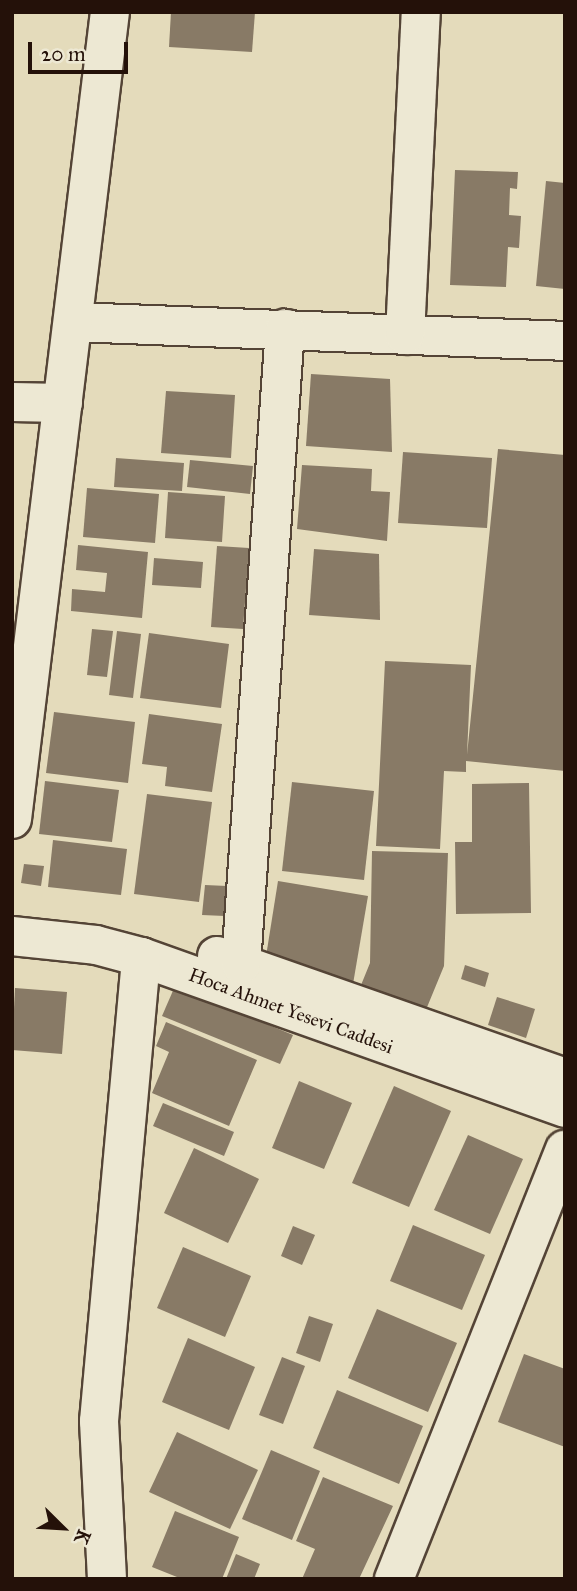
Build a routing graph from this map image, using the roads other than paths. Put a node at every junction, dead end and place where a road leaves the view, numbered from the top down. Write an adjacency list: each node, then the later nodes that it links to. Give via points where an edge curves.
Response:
1 (110, 12): 3 (street)
2 (421, 12): 5 (street)
3 (73, 322): 4 (street); 8 (street)
4 (285, 329): 5 (street); 14 (street)
5 (405, 335): 6 (street)
6 (565, 341)
7 (12, 402): 8 (street)
8 (63, 403): 9 (street)
9 (23, 635): 10 (street)
10 (12, 820)
11 (12, 909): 14 (street, Hoca Ahmet Yesevi Caddesi, via 102,920)
12 (12, 936): 13 (street, Hoca Ahmet Yesevi Caddesi, via 96,945)
13 (141, 957): 16 (street, Hoca Ahmet Yesevi Caddesi); 18 (street, via 99,1421)
14 (241, 964): 15 (street, Hoca Ahmet Yesevi Caddesi)
15 (565, 1078)
16 (565, 1108)
17 (565, 1150): 19 (street)
18 (107, 1579)
19 (394, 1579)

